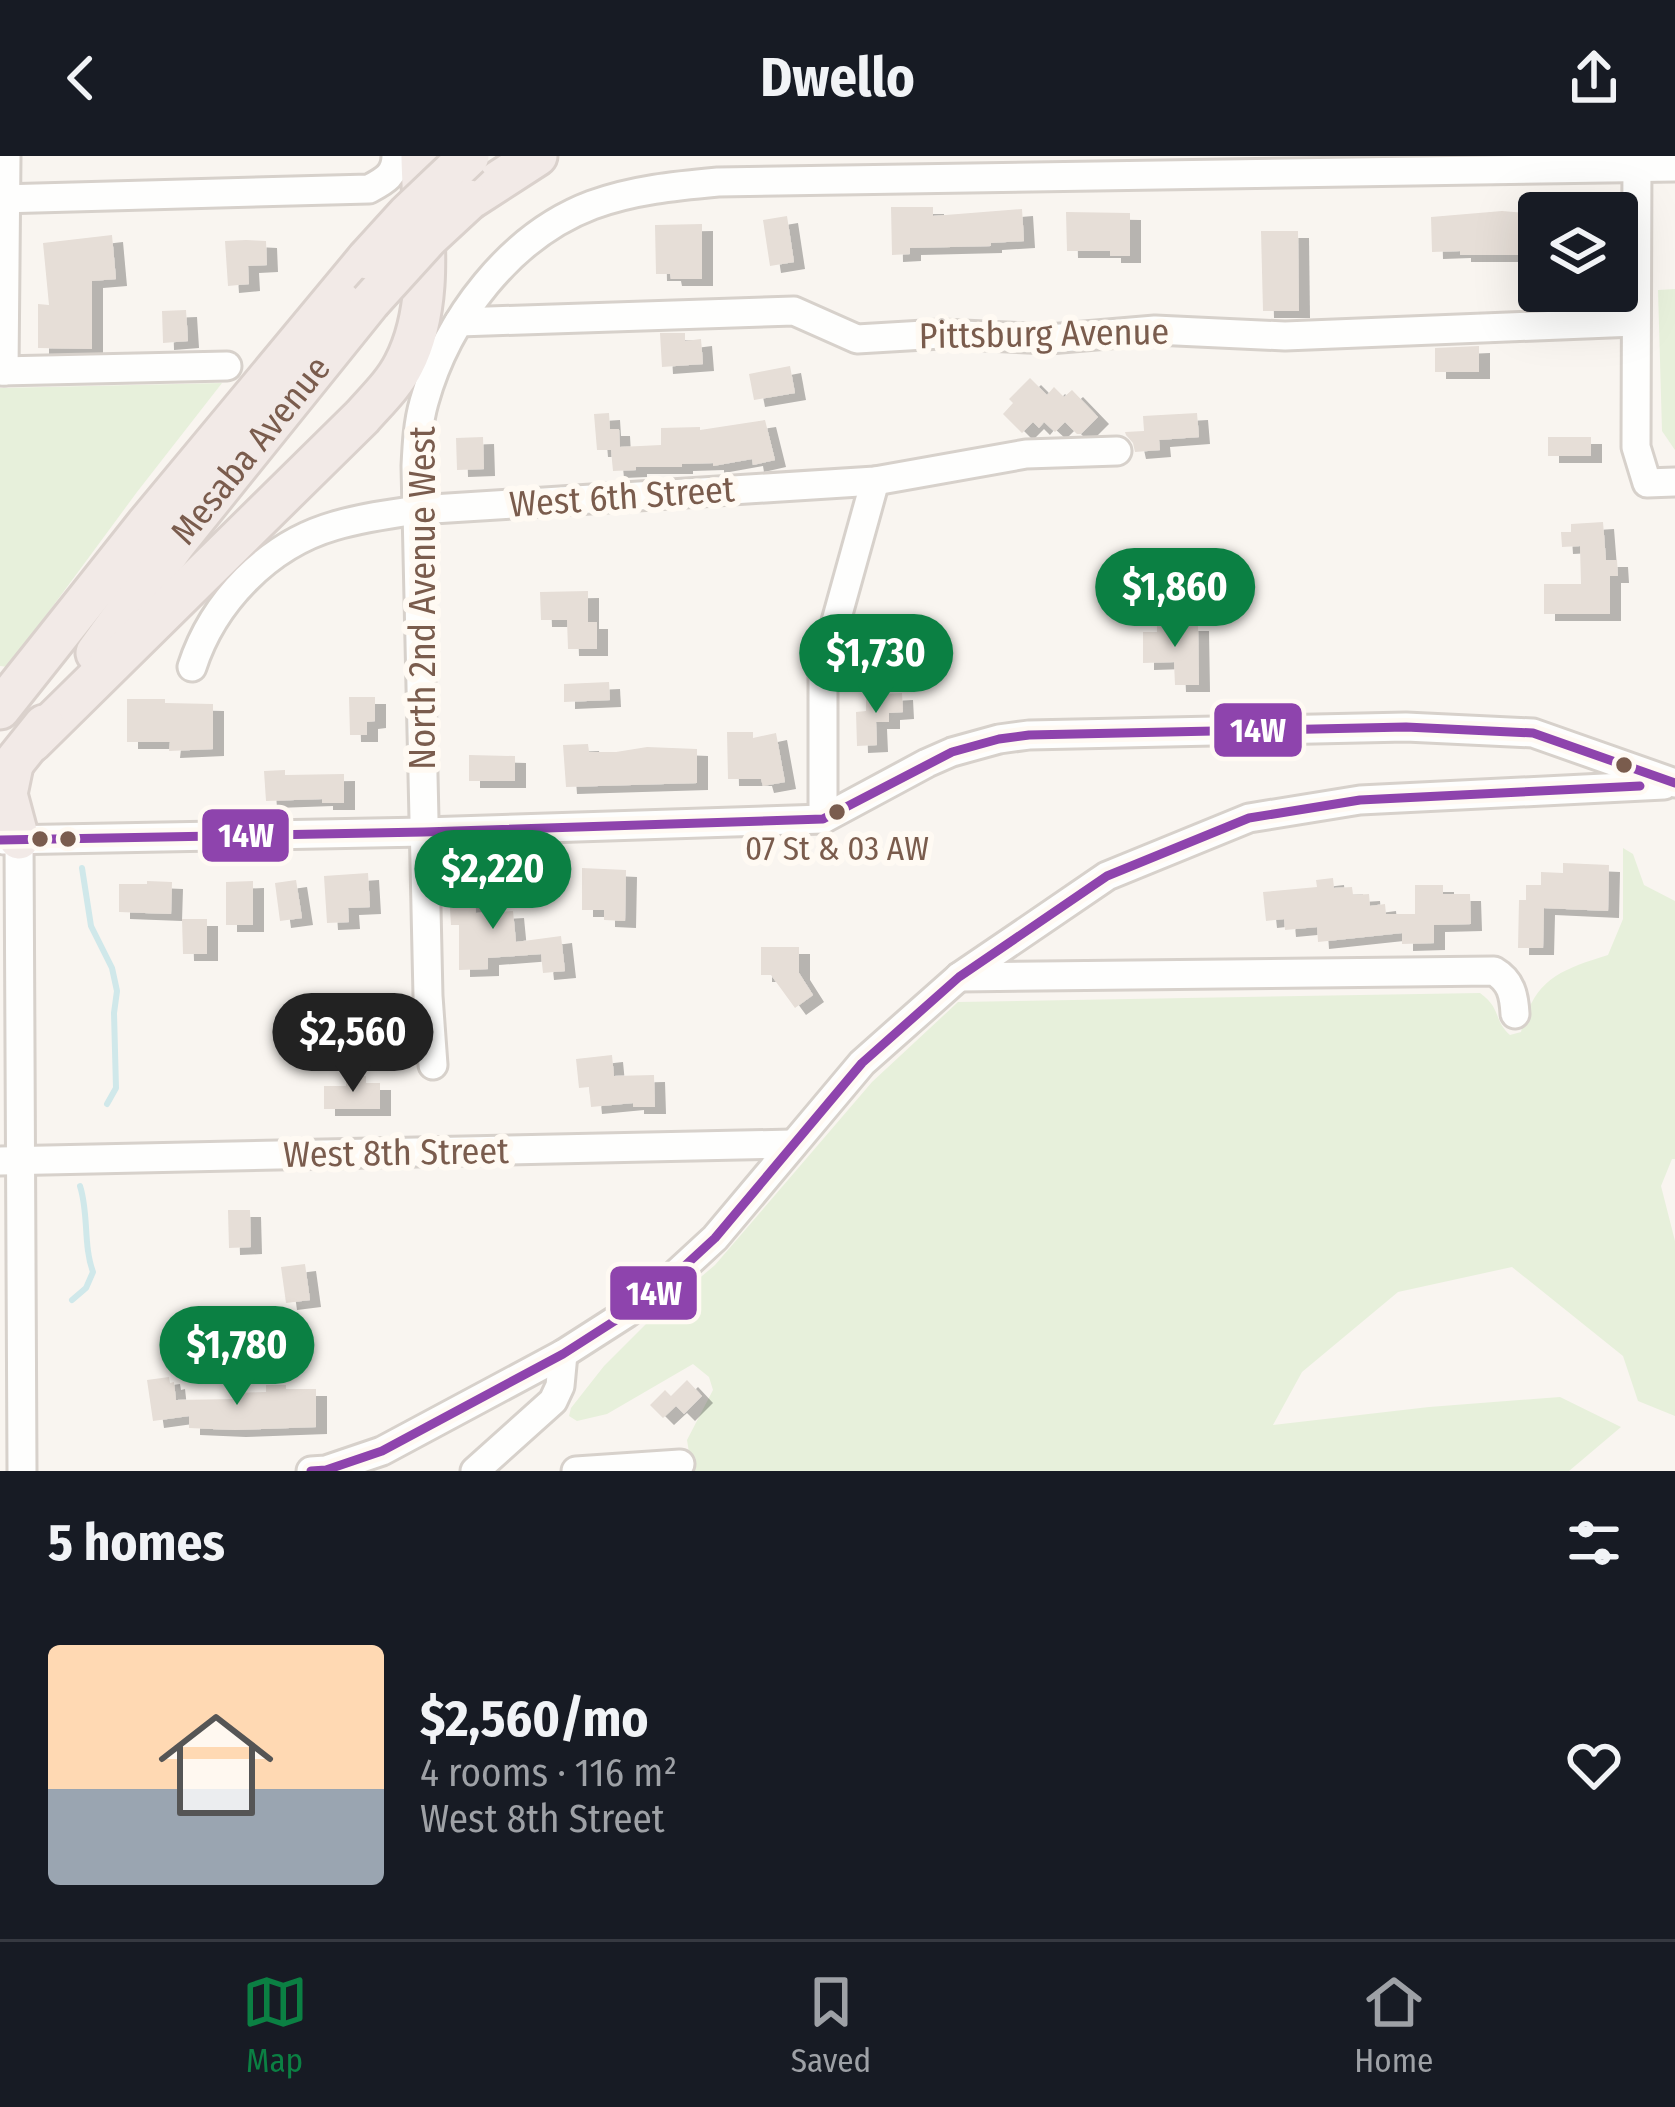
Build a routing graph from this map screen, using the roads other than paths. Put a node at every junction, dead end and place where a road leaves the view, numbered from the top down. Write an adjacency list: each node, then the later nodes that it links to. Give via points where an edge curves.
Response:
1 (6, 156): 9 (street)
2 (396, 156): 9 (street, via 389,178 369,189)
3 (421, 156): 21 (highway, via 422,288 404,366)
4 (469, 156): 18 (highway, Mesaba Avenue, bridge, via 367,259)
5 (537, 156): 18 (highway, Mesaba Avenue, bridge, via 428,238)
6 (1637, 162): 7 (street, North 2nd Avenue West); 8 (street, North 2nd Avenue West); 11 (street)
7 (1675, 167)
8 (716, 169): 10 (street, North 2nd Avenue West, via 559,222 513,255)
9 (4, 199): 13 (street)
10 (459, 322): 11 (street, Pittsburg Avenue, via 794,311 857,339 1155,330 1285,336); 17 (street, North 2nd Avenue West, via 424,401)
11 (1635, 322): 16 (street, via 1636,448)
12 (227, 366): 13 (street)
13 (2, 371)
14 (1117, 451): 15 (street, West 6th Street, via 1026,454)
15 (875, 481): 17 (street, West 6th Street); 23 (street, via 823,668)
16 (1661, 483)
17 (418, 510): 19 (street, West 6th Street, via 329,527 290,544 230,596); 24 (street, North 2nd Avenue West)
18 (161, 534): 20 (highway, Mesaba Avenue); 21 (highway, Mesaba Avenue)
19 (192, 667)
20 (0, 710)
21 (15, 762): 25 (highway)
22 (1675, 784): 23 (street, via 1534,733 1406,727 1029,735 952,752); 26 (street, via 1360,800 1249,818 1107,877)
23 (824, 819): 24 (street)
24 (424, 832): 25 (street); 28 (street, North 2nd Avenue West)
25 (9, 840): 30 (street)
26 (959, 976): 27 (street, via 1494,971 1511,987); 29 (street, via 862,1063)
27 (1515, 1014)
28 (433, 1065)
29 (792, 1144): 30 (street, West 8th Street); 31 (street, via 698,1254)
30 (10, 1161): 33 (street)
31 (563, 1354): 34 (street, via 382,1451); 35 (street, via 553,1400)
32 (680, 1464): 36 (street)
33 (22, 1471)
34 (310, 1471)
35 (475, 1471)
36 (576, 1471)

